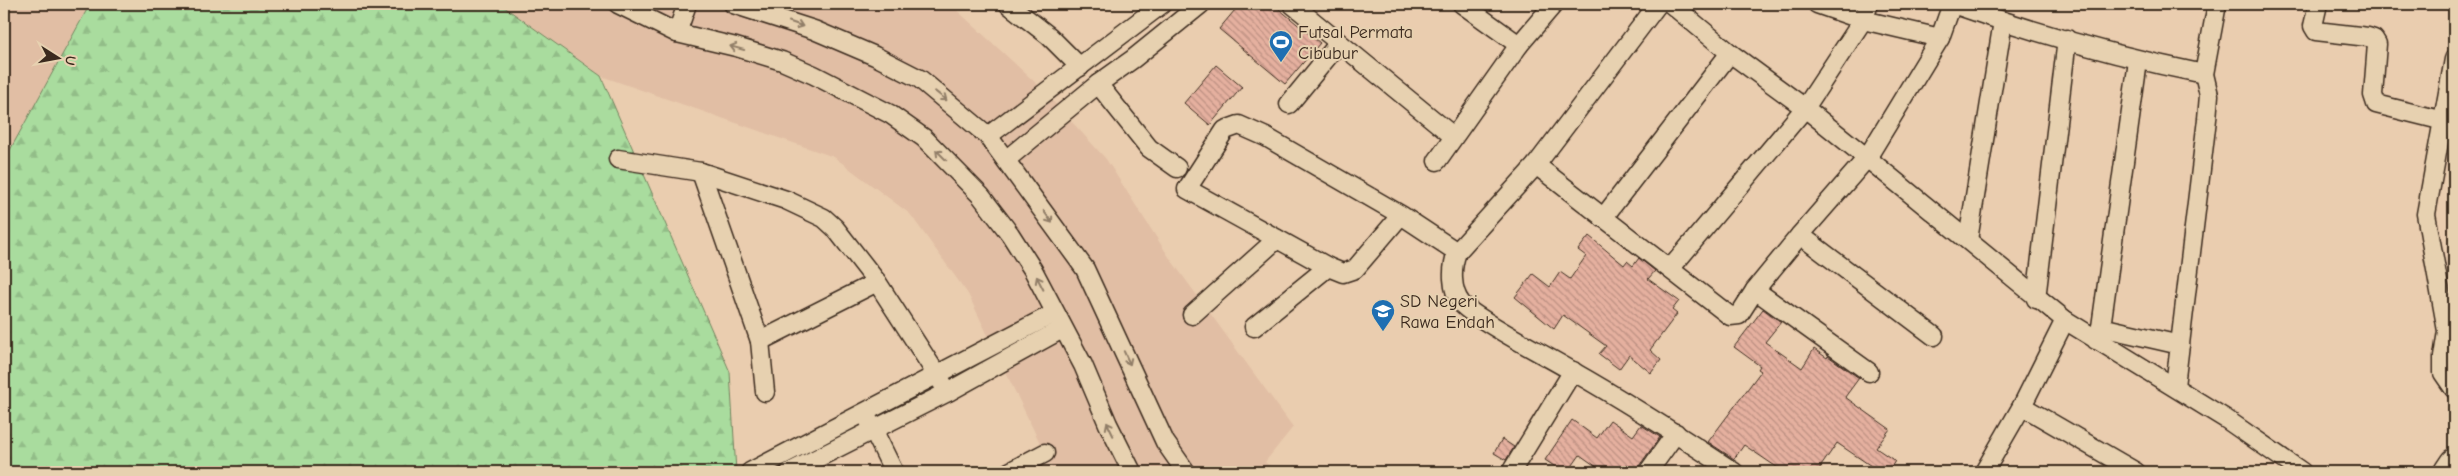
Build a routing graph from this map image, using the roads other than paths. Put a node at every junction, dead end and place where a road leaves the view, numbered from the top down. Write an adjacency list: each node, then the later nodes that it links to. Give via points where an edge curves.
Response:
1 (618, 4): 18 (street)
2 (687, 4): 18 (street)
3 (733, 4): 32 (street, one-way to 32, via 814,30 920,79)
4 (1008, 4): 26 (street, via 1049,36)
5 (1162, 4): 26 (street)
6 (1201, 4): 28 (street)
7 (1292, 4): 21 (street)
8 (1462, 4): 22 (street)
9 (1554, 4): 22 (street)
10 (1658, 4): 38 (street)
11 (1671, 4): 23 (street)
12 (1817, 4): 16 (street)
13 (1952, 4): 17 (street); 19 (street)
14 (2217, 4): 27 (street)
15 (2318, 4): 31 (street, via 2313,26 2316,31 2374,39 2377,44 2373,95 2376,104)
16 (1866, 12): 19 (street); 30 (street)
17 (2003, 22): 20 (street); 45 (street)
18 (678, 29): 54 (street, one-way to 18, via 1033,270 1010,234 982,196 924,138 890,114 806,71)
19 (1940, 38): 34 (street)
20 (2067, 39): 25 (street); 51 (street)
21 (1339, 43): 29 (street); 33 (street)
22 (1520, 45): 33 (street)
23 (1730, 53): 30 (street); 42 (street)
24 (2454, 59): 31 (street)
25 (2138, 61): 27 (street); 56 (street)
26 (1080, 67): 32 (street)
27 (2204, 74): 59 (street, via 2209,95)
28 (1098, 84): 36 (street); 39 (street, via 1149,148)
29 (1289, 104)
30 (1805, 108): 34 (street); 48 (street)
31 (2444, 121): 64 (street, via 2426,214 2447,330 2443,373)
32 (988, 136): 36 (street)
33 (1454, 136): 37 (street)
34 (1867, 158): 43 (street); 45 (street)
35 (618, 159): 40 (street)
36 (1007, 159): 78 (street, one-way to 78, via 1085,269 1165,442)
37 (1437, 161)
38 (1536, 165): 42 (street); 46 (street)
39 (1177, 168)
40 (701, 172): 49 (street, via 786,200 824,218); 58 (street)
41 (1401, 215): 44 (street, via 1248,127 1232,126 1225,130 1187,189); 46 (street); 47 (street, via 1355,269 1343,273)
42 (1603, 218): 48 (street)
43 (1800, 235): 50 (street); 57 (street)
44 (1277, 239): 47 (street); 52 (street)
45 (1968, 240): 51 (street)
46 (1457, 252): 60 (street, via 1454,286 1463,306 1515,340)
47 (1328, 267): 55 (street)
48 (1670, 269): 50 (street, via 1733,317 1740,314)
49 (877, 282): 58 (street); 62 (street)
50 (1755, 290): 61 (street)
51 (2036, 299): 53 (street)
52 (1192, 315)
53 (2065, 320): 56 (street); 67 (street)
54 (1058, 321): 62 (street); 66 (street); 77 (street, one-way to 54, via 1083,366)
55 (1254, 328)
56 (2099, 334): 59 (street); 63 (street)
57 (1934, 336)
58 (760, 341): 65 (street)
59 (2180, 345): 63 (street)
60 (1573, 371): 70 (street); 79 (street)
61 (1869, 372)
62 (939, 376): 66 (street); 68 (street)
63 (2175, 386): 84 (street)
64 (2454, 389)
65 (765, 392)
66 (948, 392): 69 (street)
67 (2022, 406): 82 (street); 83 (street)
68 (865, 412): 69 (street); 73 (street)
69 (874, 430): 74 (street); 75 (street)
70 (1676, 433): 80 (street); 81 (street)
71 (1045, 453): 76 (street)
72 (2454, 463): 85 (highway)
73 (750, 472)
74 (790, 472)
75 (894, 472)
76 (1009, 472)
77 (1132, 472)
78 (1186, 472)
79 (1511, 472)
80 (1648, 472)
81 (1734, 472)
82 (1984, 472)
83 (2136, 472)
84 (2302, 472)
85 (2448, 472)

